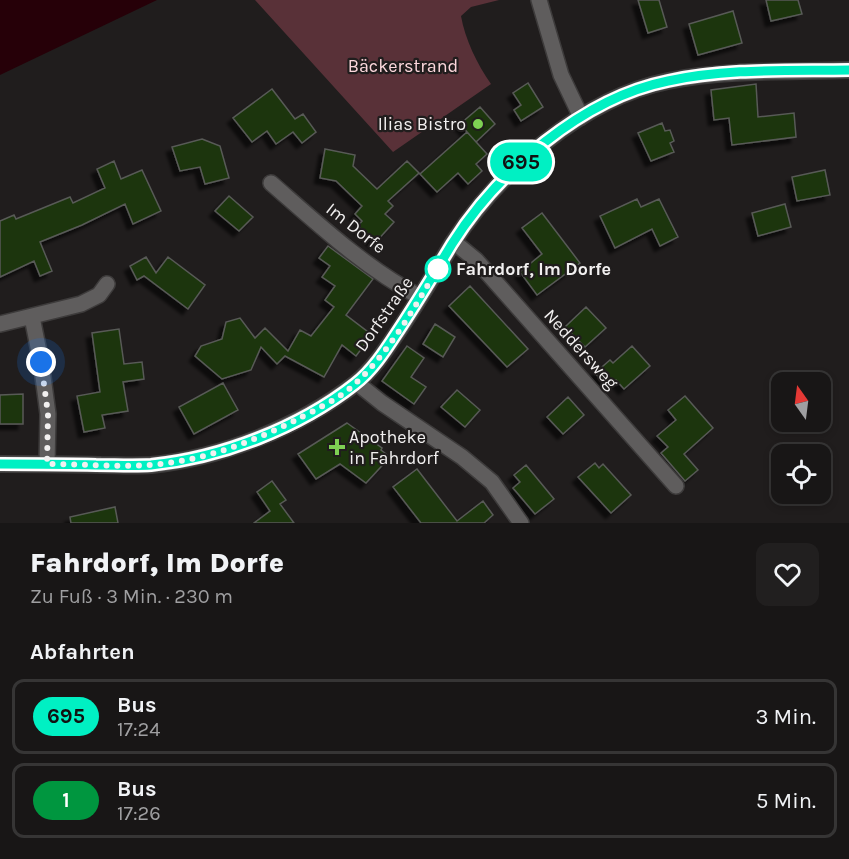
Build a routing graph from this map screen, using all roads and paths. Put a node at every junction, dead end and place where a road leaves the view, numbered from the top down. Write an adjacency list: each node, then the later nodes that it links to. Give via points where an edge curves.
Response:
1 (539, 0): 3 (street, via 561,75)
2 (849, 70): 3 (street, Dorfstraße, via 714,74 666,81 621,96)
3 (581, 117): 5 (street, Dorfstraße, via 496,185)
4 (271, 183): 7 (street, Im Dorfe, via 361,259)
5 (454, 242): 7 (street, Dorfstraße); 13 (street, Neddersweg, via 476,260)
6 (107, 284): 8 (street, via 99,294 81,304)
7 (420, 297): 10 (street, Dorfstraße, via 383,353)
8 (32, 317): 9 (street); 12 (street, via 48,414)
9 (0, 324)
10 (357, 383): 12 (street, Dorfstraße, via 269,434 218,453 148,465); 14 (street, via 492,482)
11 (0, 464): 12 (street, Dorfstraße)
12 (47, 464)
13 (676, 486)
14 (521, 523)

